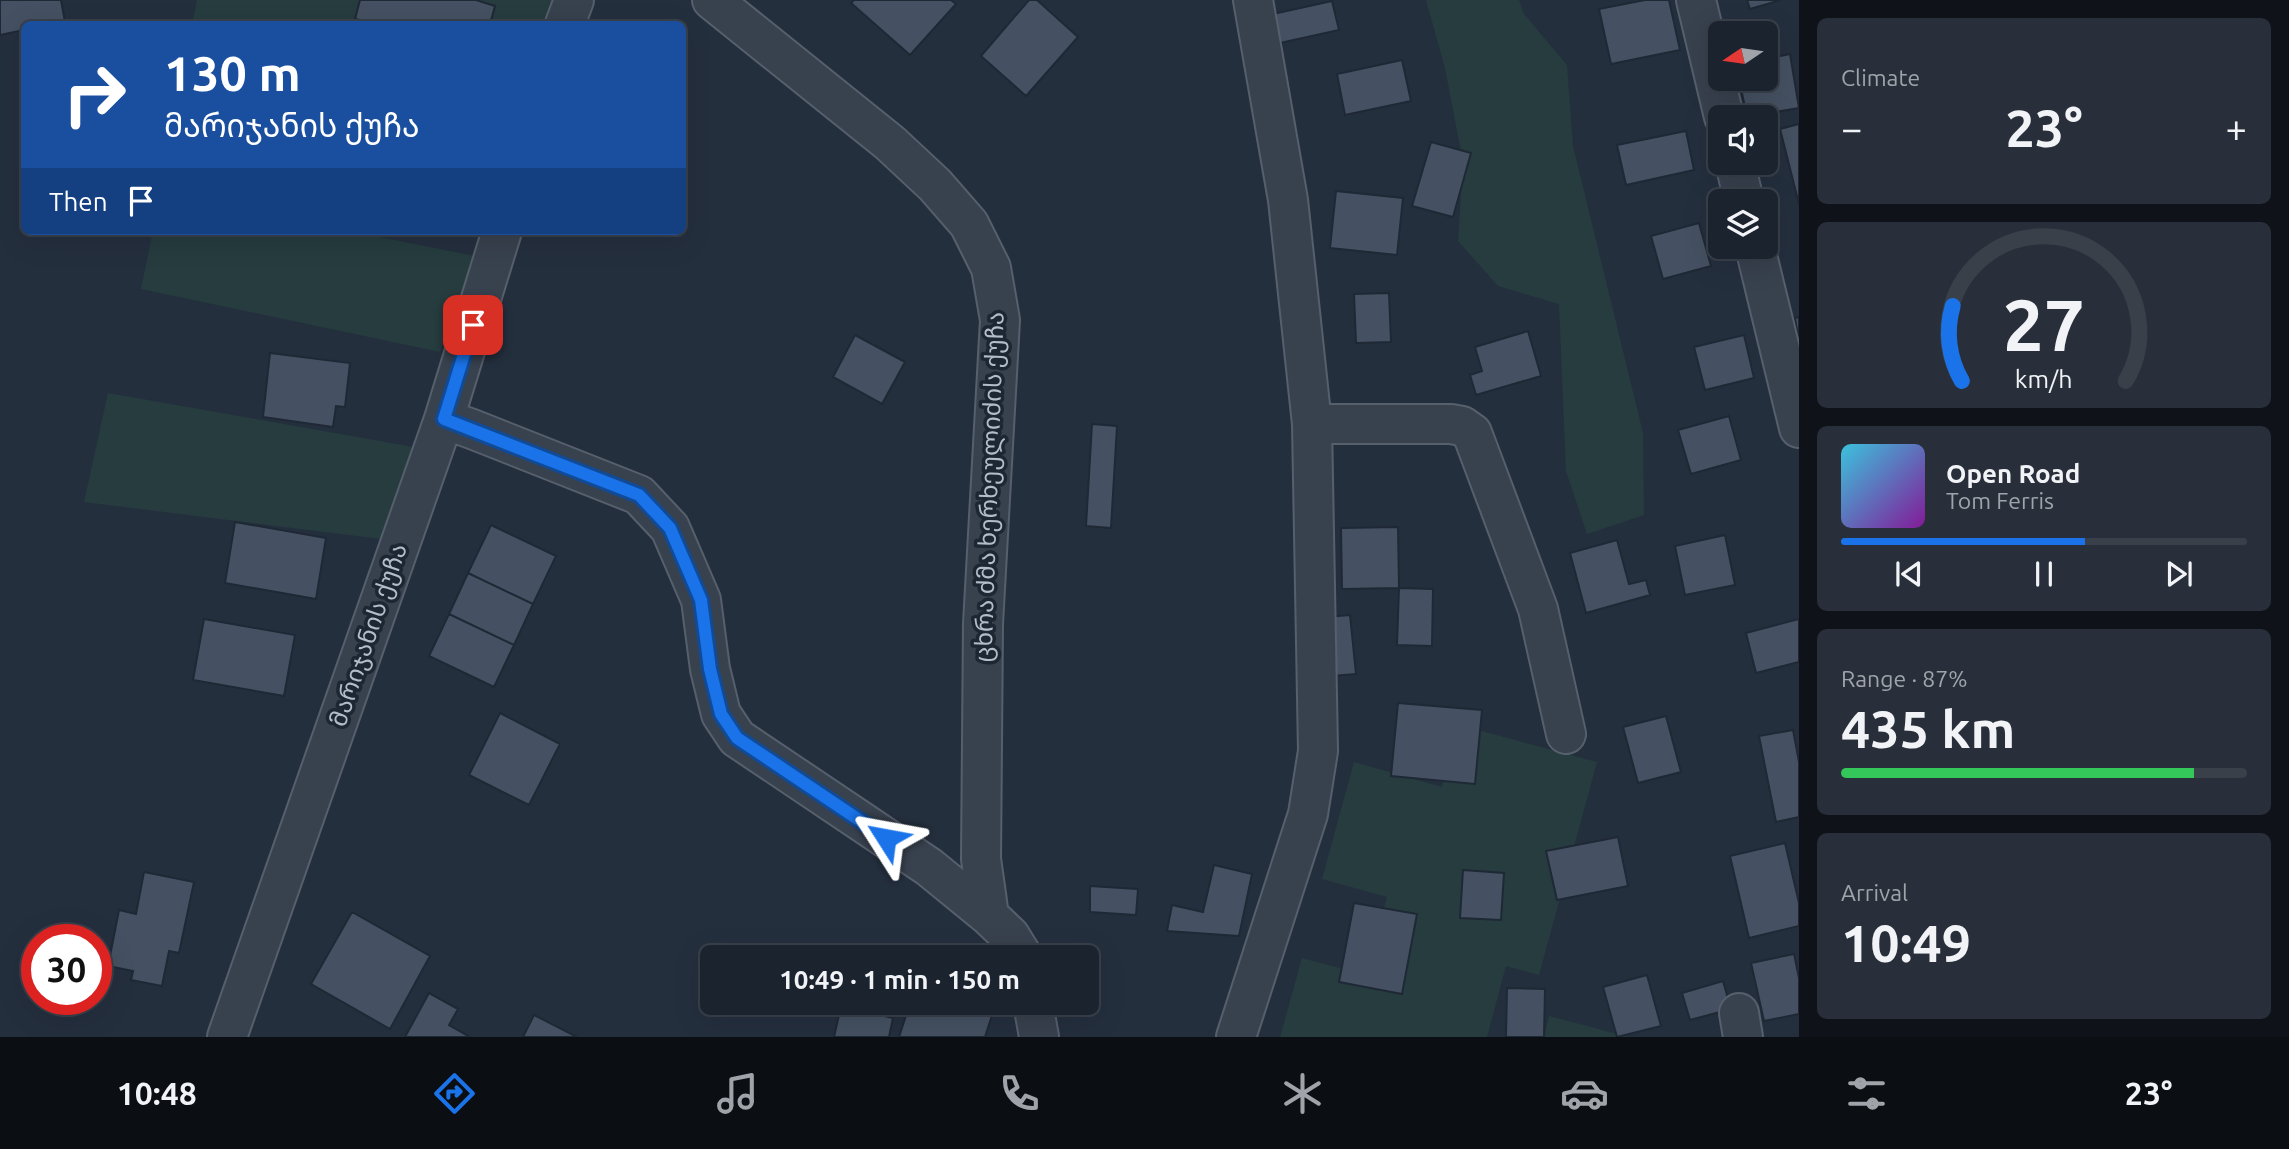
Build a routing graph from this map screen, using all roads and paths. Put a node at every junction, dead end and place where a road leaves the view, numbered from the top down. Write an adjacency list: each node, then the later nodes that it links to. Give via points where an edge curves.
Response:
1 (574, 0): 5 (street)
2 (712, 0): 13 (street, ცხრა ძმა ხერხეულიძის ქუჩა, via 890,143 934,185 969,224 992,268 1000,320 983,624 981,859)
3 (1696, 0): 6 (street)
4 (1248, 4): 10 (street, via 1287,201)
5 (566, 21)
6 (1721, 105)
7 (501, 235): 9 (street, მარიჯანის ქუჩა)
8 (1758, 259): 11 (street)
9 (444, 419): 13 (street, via 639,495 670,528 701,600 721,714 737,738 929,867); 16 (street, მარიჯანის ქუჩა)
10 (1312, 424): 12 (street, via 1451,424 1472,433 1538,609); 18 (street, via 1318,751 1308,814)
11 (1799, 428)
12 (1566, 734)
13 (989, 916): 14 (street)
14 (1016, 945)
15 (1035, 1015): 17 (street)
16 (228, 1037)
17 (1039, 1037)
18 (1236, 1037)

